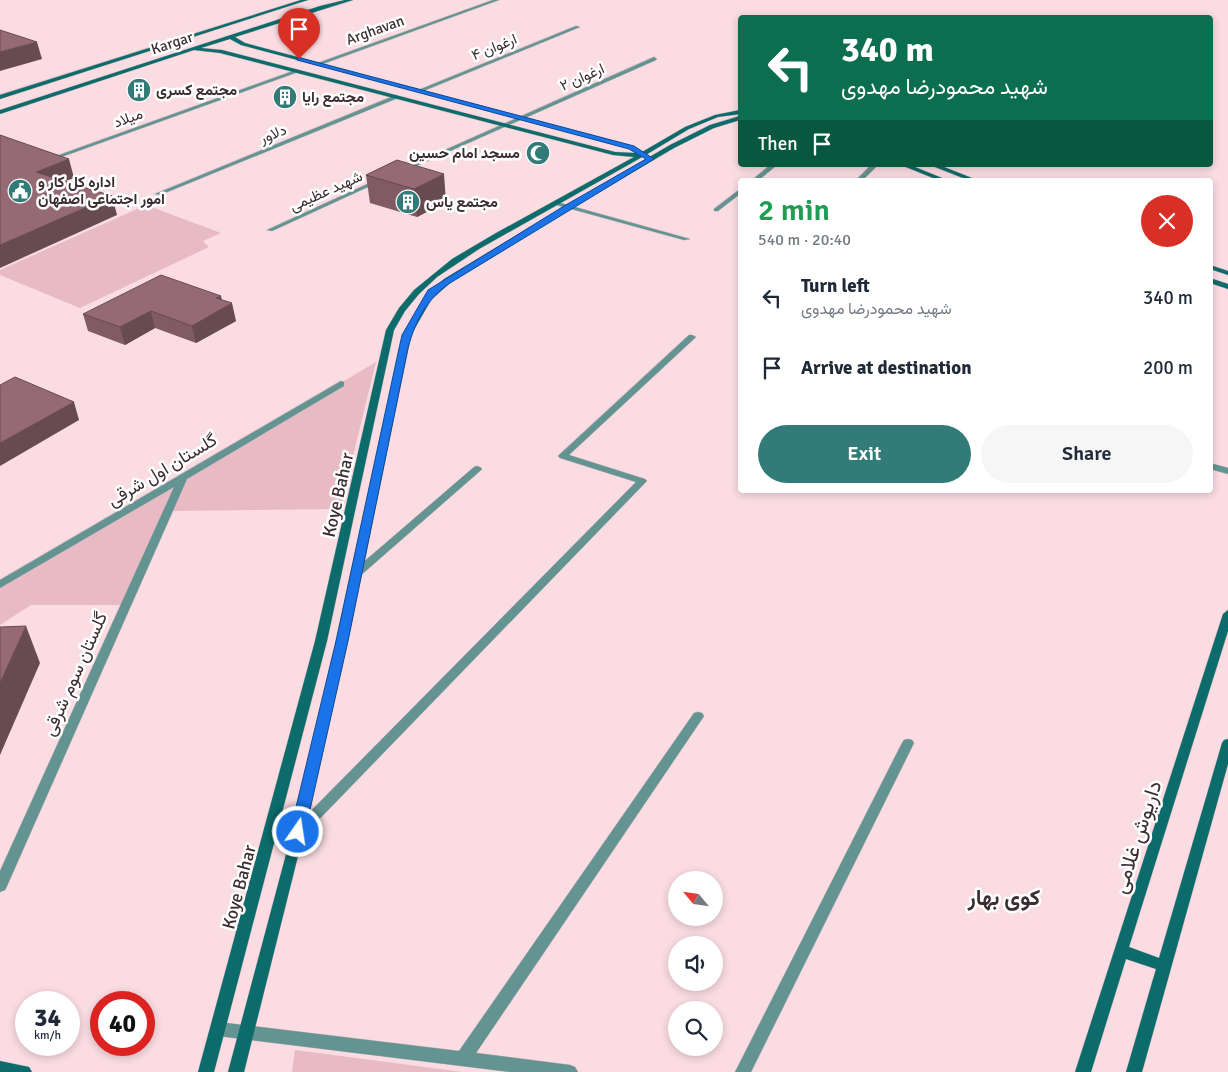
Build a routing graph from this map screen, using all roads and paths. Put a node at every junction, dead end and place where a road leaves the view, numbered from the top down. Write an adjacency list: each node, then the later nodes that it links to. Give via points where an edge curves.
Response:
1 (306, 0): 11 (street, Kargar)
2 (351, 0): 5 (street, Kargar)
3 (497, 0): 8 (street, Arghavan)
4 (578, 27): 10 (street, ارغوان ۴)
5 (231, 37): 6 (street, Kargar); 8 (street, via 243,44)
6 (196, 49): 9 (street, via 220,51); 13 (street, Kargar)
7 (654, 59): 15 (street, ارغوان ۲)
8 (318, 64): 9 (street); 10 (street)
9 (298, 71): 12 (street); 19 (street, میلاد)
10 (419, 91): 15 (street)
11 (0, 97)
12 (396, 98): 17 (street); 32 (street, دلاور)
13 (0, 112)
14 (738, 112): 18 (street, Koye Bahar, via 700,122)
15 (522, 118): 17 (street, ارغوان ۲); 18 (street, via 631,147)
16 (738, 118): 20 (street, Koye Bahar, via 720,123)
17 (502, 126): 18 (street, via 615,154); 25 (street)
18 (640, 155): 20 (street); 33 (street, Koye Bahar)
19 (51, 159)
20 (651, 159): 34 (street, Koye Bahar)
21 (771, 167): 27 (street)
22 (873, 167): 28 (street)
23 (909, 167): 29 (street)
24 (938, 167): 30 (street)
25 (395, 174)
26 (386, 178): 36 (street, شهید عظیمی)
27 (757, 178)
28 (860, 178)
29 (939, 178)
30 (969, 178)
31 (738, 193): 35 (street)
32 (158, 194)
33 (555, 204): 34 (street); 54 (street, Koye Bahar, via 434,276 407,300 397,314 390,330 321,641)
34 (567, 207): 37 (street); 48 (street, Koye Bahar, via 431,292 414,320 407,335)
35 (716, 210)
36 (270, 230)
37 (686, 240)
38 (1213, 267): 39 (street)
39 (1228, 273)
40 (1213, 281): 41 (street)
41 (1228, 288)
42 (692, 336): 55 (street, via 563,456 642,481)
43 (340, 384): 47 (street, گلستان اول شرقی)
44 (1213, 467): 46 (street)
45 (476, 469): 48 (street)
46 (1228, 471)
47 (183, 477): 49 (street, گلستان اول شرقی); 56 (street, گلستان سوم شرقی)
48 (356, 574): 55 (street, Koye Bahar)
49 (0, 585)
50 (1228, 614): 57 (street, داریوش غلامی)
51 (698, 716): 61 (street)
52 (908, 743): 67 (street)
53 (1228, 743): 58 (street)
54 (270, 832): 55 (street); 59 (street, Koye Bahar)
55 (298, 832): 60 (street, Koye Bahar)
56 (0, 886)
57 (1122, 950): 58 (street); 68 (street, داریوش غلامی)
58 (1164, 966): 69 (street)
59 (218, 1029): 60 (street); 64 (street, Koye Bahar)
60 (244, 1032): 61 (street); 65 (street, Koye Bahar)
61 (463, 1059): 66 (street)
62 (0, 1068): 63 (street)
63 (24, 1072)
64 (206, 1072)
65 (236, 1072)
66 (570, 1072)
67 (743, 1072)
68 (1084, 1072)
69 (1134, 1072)

